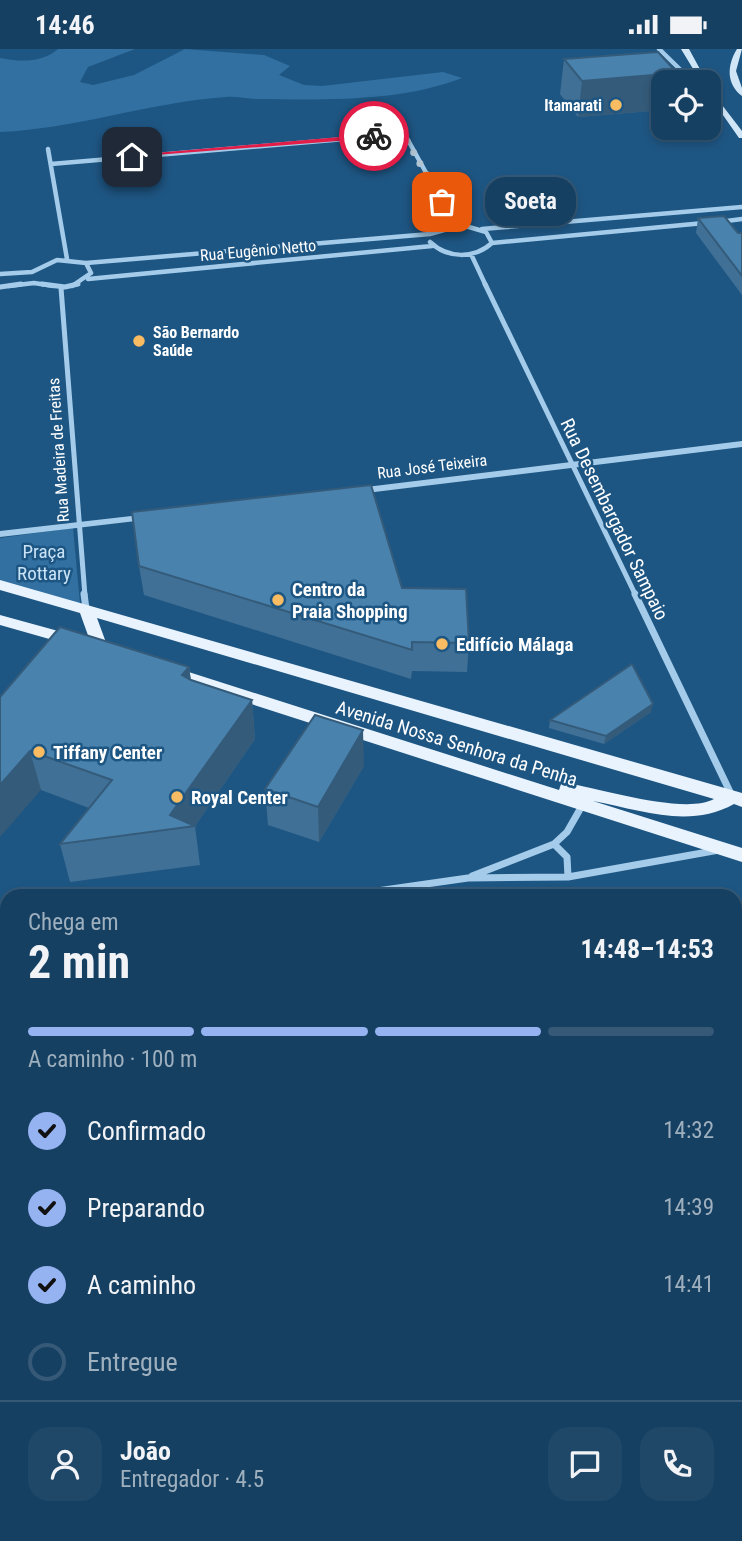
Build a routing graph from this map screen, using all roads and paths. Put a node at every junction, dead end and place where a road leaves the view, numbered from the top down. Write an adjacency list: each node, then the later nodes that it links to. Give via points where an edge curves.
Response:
1 (659, 49): 6 (street)
2 (685, 49): 7 (main road)
3 (741, 49): 4 (main road)
4 (738, 57): 5 (street); 8 (main road, via 731,71)
5 (742, 69)
6 (681, 70)
7 (697, 70)
8 (742, 94)
9 (721, 109): 12 (main road)
10 (393, 113): 11 (street)
11 (403, 134): 14 (street); 18 (street)
12 (742, 136)
13 (48, 149): 14 (street)
14 (51, 164): 25 (street)
15 (742, 207): 16 (street)
16 (674, 212): 19 (street); 20 (street)
17 (742, 219): 19 (street)
18 (456, 225): 20 (street); 21 (street, Rua Eugênio Netto)
19 (682, 225): 22 (street)
20 (481, 229): 22 (street)
21 (430, 234): 23 (street); 26 (street, Rua Eugênio Netto)
22 (492, 243): 24 (street)
23 (432, 246): 24 (street, Rua Eugênio Netto, via 442,252); 29 (street, Rua Eugênio Netto)
24 (471, 254): 34 (street, Rua Desembargador Sampaio)
25 (67, 259): 26 (street, Rua Eugênio Netto); 27 (street, via 40,265)
26 (86, 263): 29 (street, via 91,268)
27 (32, 272): 28 (street); 30 (street)
28 (0, 274)
29 (88, 279): 32 (street, Rua Eugênio Netto)
30 (36, 283): 31 (street); 32 (street)
31 (0, 287)
32 (61, 288): 37 (street, Rua Madeira de Freitas)
33 (742, 444): 34 (street, Rua José Teixeira)
34 (571, 464): 35 (street, Rua José Teixeira); 44 (street, Rua Desembargador Sampaio)
35 (351, 492)
36 (159, 515): 37 (street)
37 (77, 526): 38 (street); 40 (street, Rua Madeira de Freitas)
38 (0, 534)
39 (0, 585): 40 (main road, Avenida Nossa Senhora da Penha)
40 (86, 609): 41 (main road, via 106,651); 44 (main road, Avenida Nossa Senhora da Penha)
41 (0, 620)
42 (151, 666): 43 (main road, Avenida Nossa Senhora da Penha)
43 (468, 768): 44 (main road, via 682,812 710,809); 45 (main road, Avenida Nossa Senhora da Penha)
44 (739, 798)
45 (583, 804): 46 (street, via 567,832); 47 (main road, Avenida Nossa Senhora da Penha)
46 (554, 843): 49 (street, via 570,860); 50 (street)
47 (723, 850): 48 (main road, Avenida Nossa Senhora da Penha); 49 (street)
48 (742, 855)
49 (568, 877): 50 (street)
50 (468, 878): 51 (street)
51 (391, 889)

